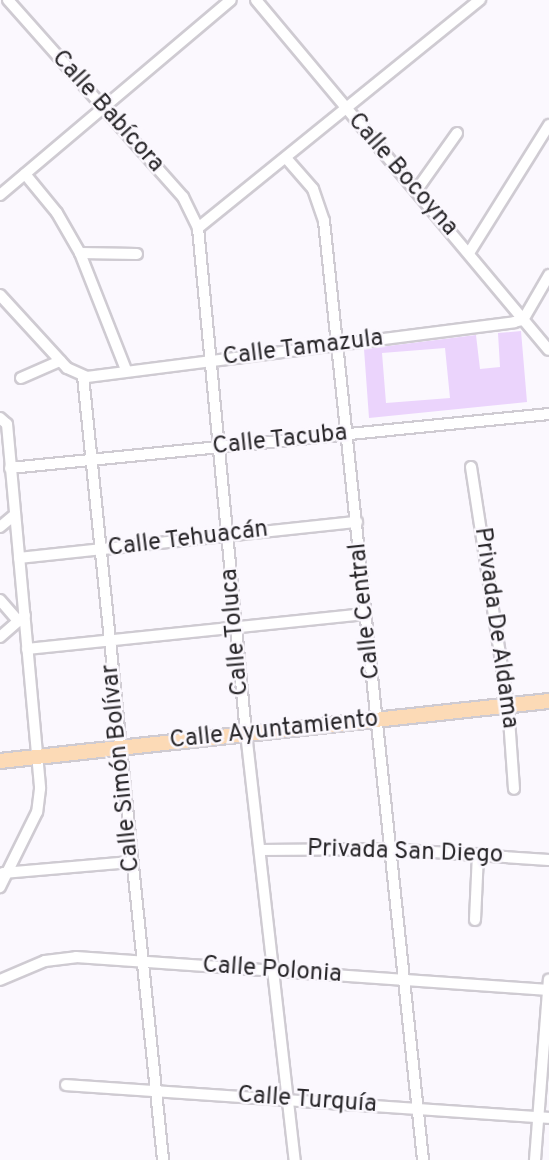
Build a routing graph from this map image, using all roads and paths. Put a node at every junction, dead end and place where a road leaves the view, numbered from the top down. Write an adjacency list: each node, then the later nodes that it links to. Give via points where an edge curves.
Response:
1 (8, 0): 5 (street, Calle Babícora)
2 (231, 0): 5 (street)
3 (256, 0): 6 (street, Calle Bocoyna)
4 (480, 0): 6 (street)
5 (102, 108): 12 (street); 15 (street, Calle Babícora, via 183,197)
6 (346, 110): 11 (street); 13 (street, Calle Bocoyna)
7 (549, 125): 9 (street)
8 (457, 134): 13 (street)
9 (538, 142): 10 (street); 17 (street)
10 (549, 149)
11 (286, 158): 15 (street); 22 (street, Calle Central, via 313,189 323,210)
12 (25, 174): 14 (street); 16 (street, via 57,213)
13 (416, 191): 17 (street, Calle Bocoyna)
14 (0, 195)
15 (198, 228): 24 (street, Calle Toluca)
16 (80, 253): 18 (street); 26 (street)
17 (468, 253): 21 (street, Calle Bocoyna)
18 (137, 254)
19 (549, 275): 21 (street)
20 (1, 299): 25 (street)
21 (523, 320): 22 (street, Calle Tamazula); 23 (street, Calle Bocoyna)
22 (338, 344): 24 (street, Calle Tamazula); 31 (street, Calle Central)
23 (549, 350)
24 (210, 360): 26 (street, Calle Tamazula); 32 (street, Calle Toluca)
25 (60, 361): 27 (street); 28 (street)
26 (126, 370): 27 (street, Calle Tamazula)
27 (83, 376): 33 (street, Calle Simón Bolívar)
28 (21, 378)
29 (549, 414): 31 (street, Calle Tacuba)
30 (0, 418): 35 (street, via 7,424)
31 (348, 434): 32 (street, Calle Tacuba); 37 (street, Calle Central)
32 (219, 447): 33 (street, Calle Tacuba); 39 (street, Calle Toluca)
33 (90, 459): 35 (street, Calle Tacuba); 40 (street, Calle Simón Bolívar)
34 (471, 467): 50 (street, Privada De Aldama)
35 (10, 468): 36 (street)
36 (13, 516): 38 (street); 41 (street)
37 (357, 522): 39 (street, Calle Tehuacán); 43 (street, Calle Central)
38 (0, 527)
39 (227, 534): 40 (street, Calle Tehuacán); 45 (street, Calle Toluca)
40 (100, 550): 41 (street, Calle Tehuacán); 47 (street, Calle Simón Bolívar)
41 (19, 558): 44 (street)
42 (0, 600): 44 (street)
43 (366, 614): 45 (street); 51 (street, Calle Central)
44 (21, 618): 46 (street); 48 (street)
45 (236, 626): 47 (street); 52 (street, Calle Toluca)
46 (0, 637)
47 (109, 640): 48 (street); 53 (street, Calle Simón Bolívar)
48 (27, 649): 54 (street)
49 (549, 701): 50 (main road, Calle Ayuntamiento)
50 (508, 705): 51 (main road, Calle Ayuntamiento); 56 (street, Privada De Aldama)
51 (377, 720): 52 (main road, Calle Ayuntamiento); 57 (street, Calle Central)
52 (246, 733): 53 (main road, Calle Ayuntamiento); 58 (street, Calle Toluca)
53 (121, 748): 54 (main road, Calle Ayuntamiento); 61 (street, Calle Simón Bolívar)
54 (36, 757): 55 (main road, Calle Ayuntamiento); 62 (street, via 37,812)
55 (0, 761)
56 (514, 789)
57 (390, 849): 58 (street, Privada San Diego); 59 (street, Privada San Diego); 68 (street, Calle Central)
58 (260, 850): 66 (street, Calle Toluca)
59 (478, 854): 60 (street, Privada San Diego); 64 (street)
60 (549, 860)
61 (131, 862): 62 (street); 65 (street, Calle Simón Bolívar)
62 (3, 872): 63 (street)
63 (0, 887)
64 (475, 920)
65 (142, 960): 66 (street, Calle Polonia); 67 (street, Calle Polonia, via 58,958); 71 (street, Calle Simón Bolívar)
66 (274, 971): 68 (street, Calle Polonia); 72 (street, Calle Toluca)
67 (0, 980)
68 (405, 981): 69 (street, Calle Polonia); 73 (street, Calle Central)
69 (549, 987): 74 (street)
70 (66, 1086): 71 (street, Calle Turquía)
71 (157, 1090): 72 (street, Calle Turquía); 75 (street, Calle Simón Bolívar)
72 (288, 1099): 73 (street, Calle Turquía); 76 (street, Calle Toluca)
73 (417, 1110): 74 (street, Calle Turquía); 77 (street, Calle Central)
74 (544, 1117): 78 (street)
75 (163, 1160)
76 (295, 1160)
77 (423, 1160)
78 (535, 1160)

